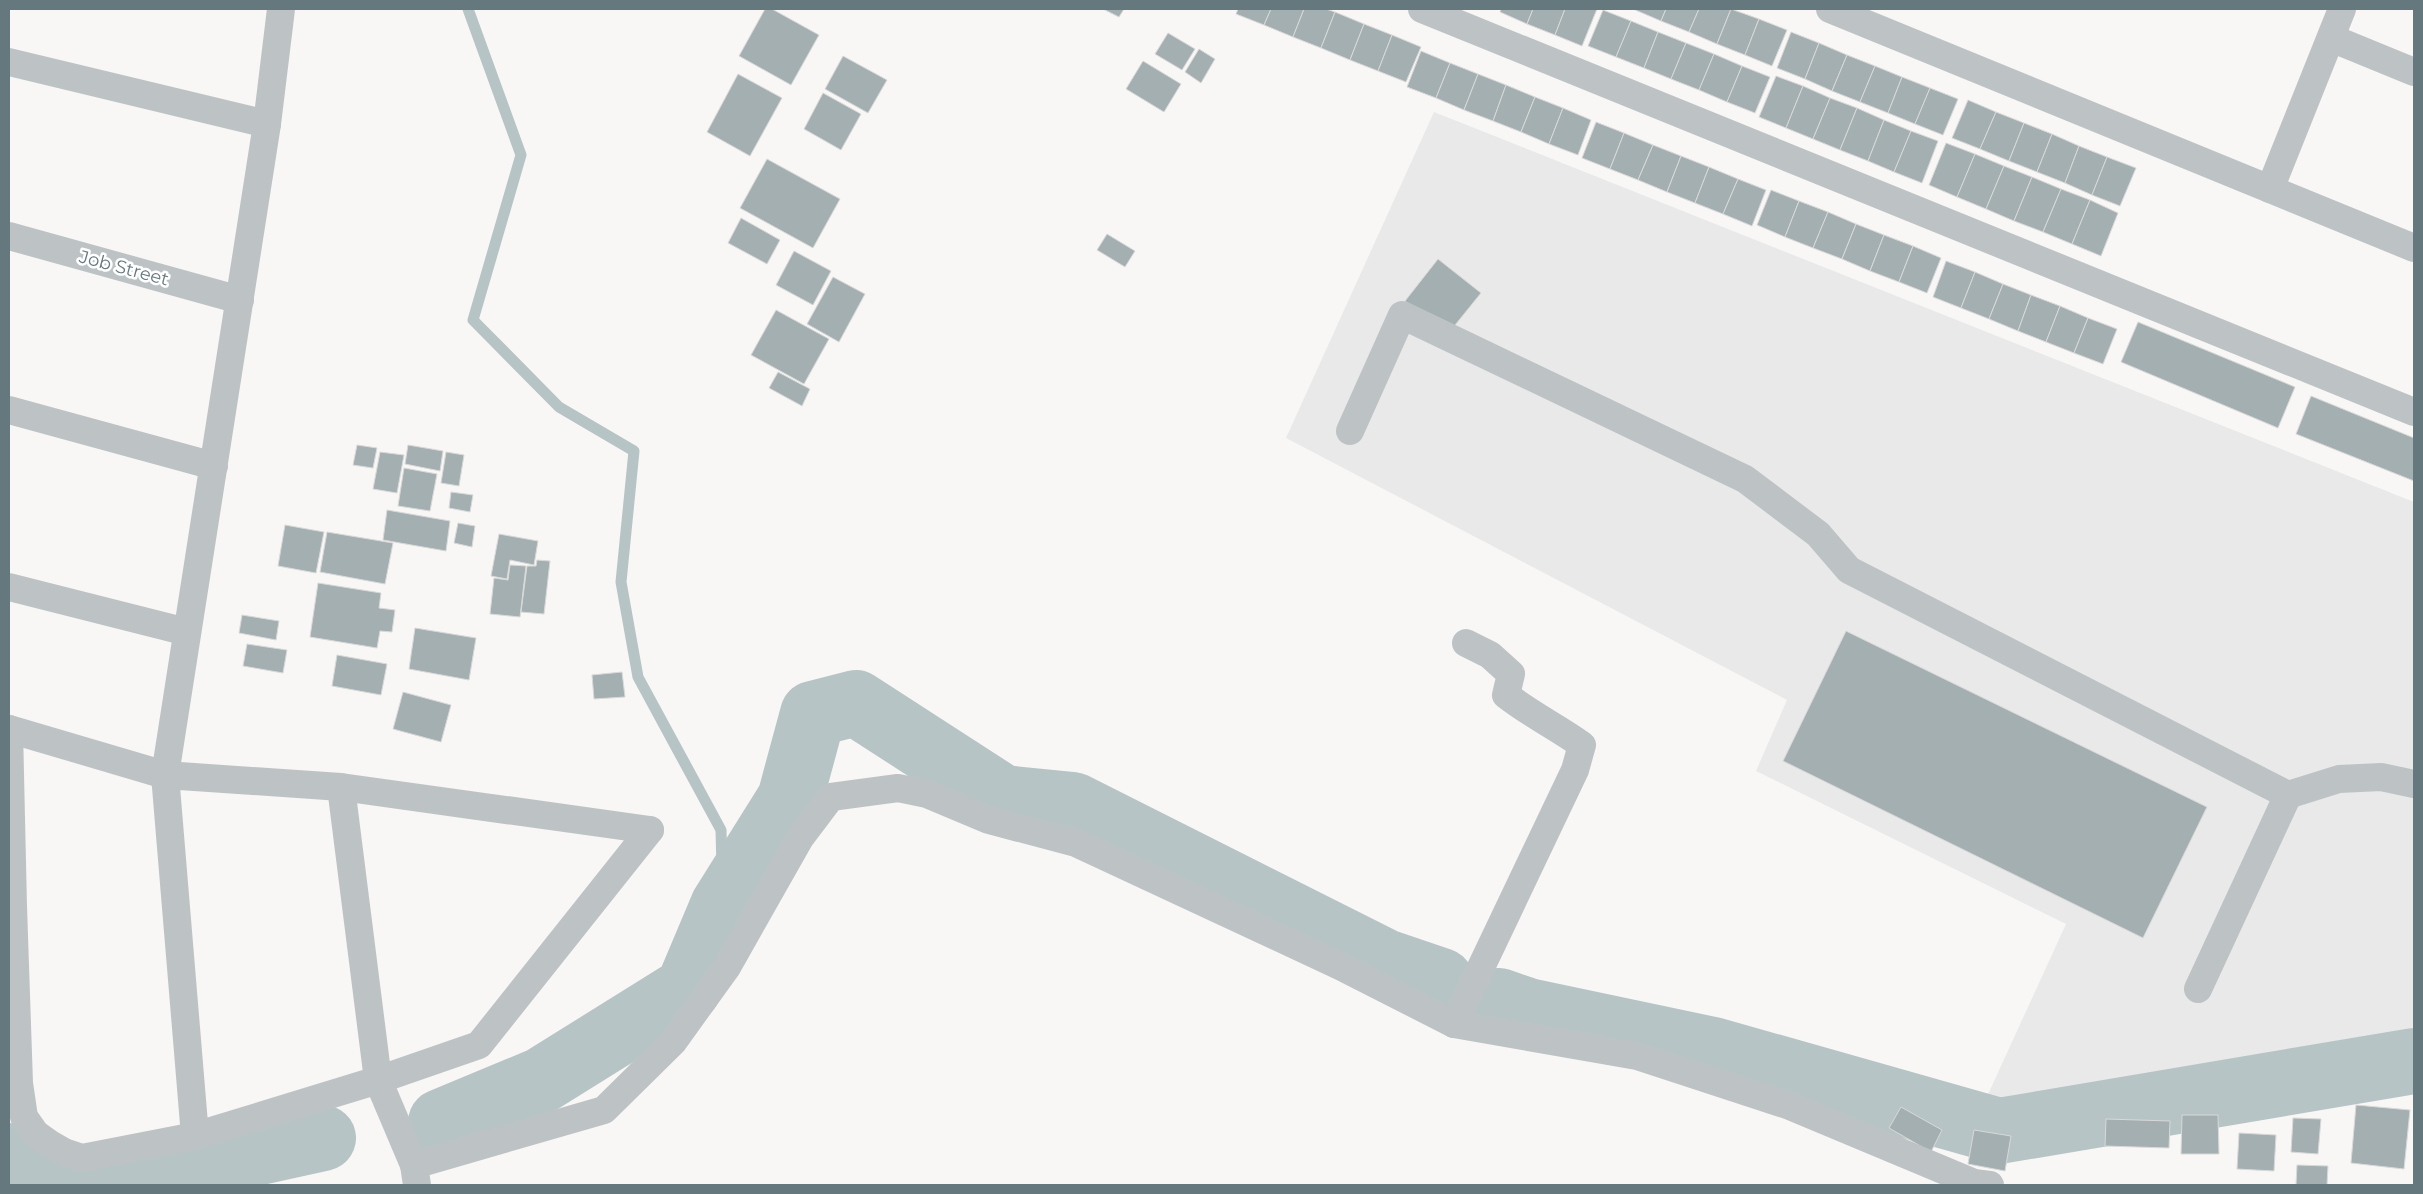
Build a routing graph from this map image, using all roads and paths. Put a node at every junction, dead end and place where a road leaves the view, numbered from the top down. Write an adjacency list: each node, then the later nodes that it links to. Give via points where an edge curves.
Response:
1 (281, 9): 8 (street)
2 (1422, 9): 14 (street)
3 (1830, 9): 9 (street)
4 (2342, 9): 5 (street)
5 (2330, 38): 7 (street); 9 (street)
6 (9, 62): 8 (street)
7 (2414, 72)
8 (268, 124): 12 (street)
9 (2270, 189): 11 (street)
10 (9, 236): 12 (street, Job Street)
11 (2414, 248)
12 (240, 300): 16 (street)
13 (9, 410): 16 (street)
14 (2414, 412)
15 (1350, 431): 24 (street, via 1402,315 1745,479 1818,534 1849,570)
16 (214, 466): 18 (street)
17 (9, 587): 18 (street)
18 (187, 632): 21 (street)
19 (1466, 642): 27 (street, via 1490,655 1511,674 1506,695 1582,745 1575,770)
20 (9, 729): 21 (street); 25 (street)
21 (165, 775): 23 (street); 30 (street)
22 (2414, 784): 24 (street, via 2382,777 2339,779)
23 (341, 786): 28 (street); 28 (street, via 650,830 479,1046)
24 (2288, 796): 26 (street)
25 (11, 905): 29 (street)
26 (2198, 988)
27 (1454, 1024): 31 (street, via 1340,966 1076,843 989,820 927,794 898,788 831,797 800,838 727,967 674,1042 604,1110); 32 (street, via 1637,1056 1790,1106 1974,1183)
28 (378, 1080): 30 (street); 31 (street)
29 (14, 1082): 30 (street, via 24,1117 36,1134 82,1158)
30 (195, 1136)
31 (416, 1175)
32 (1990, 1185)

